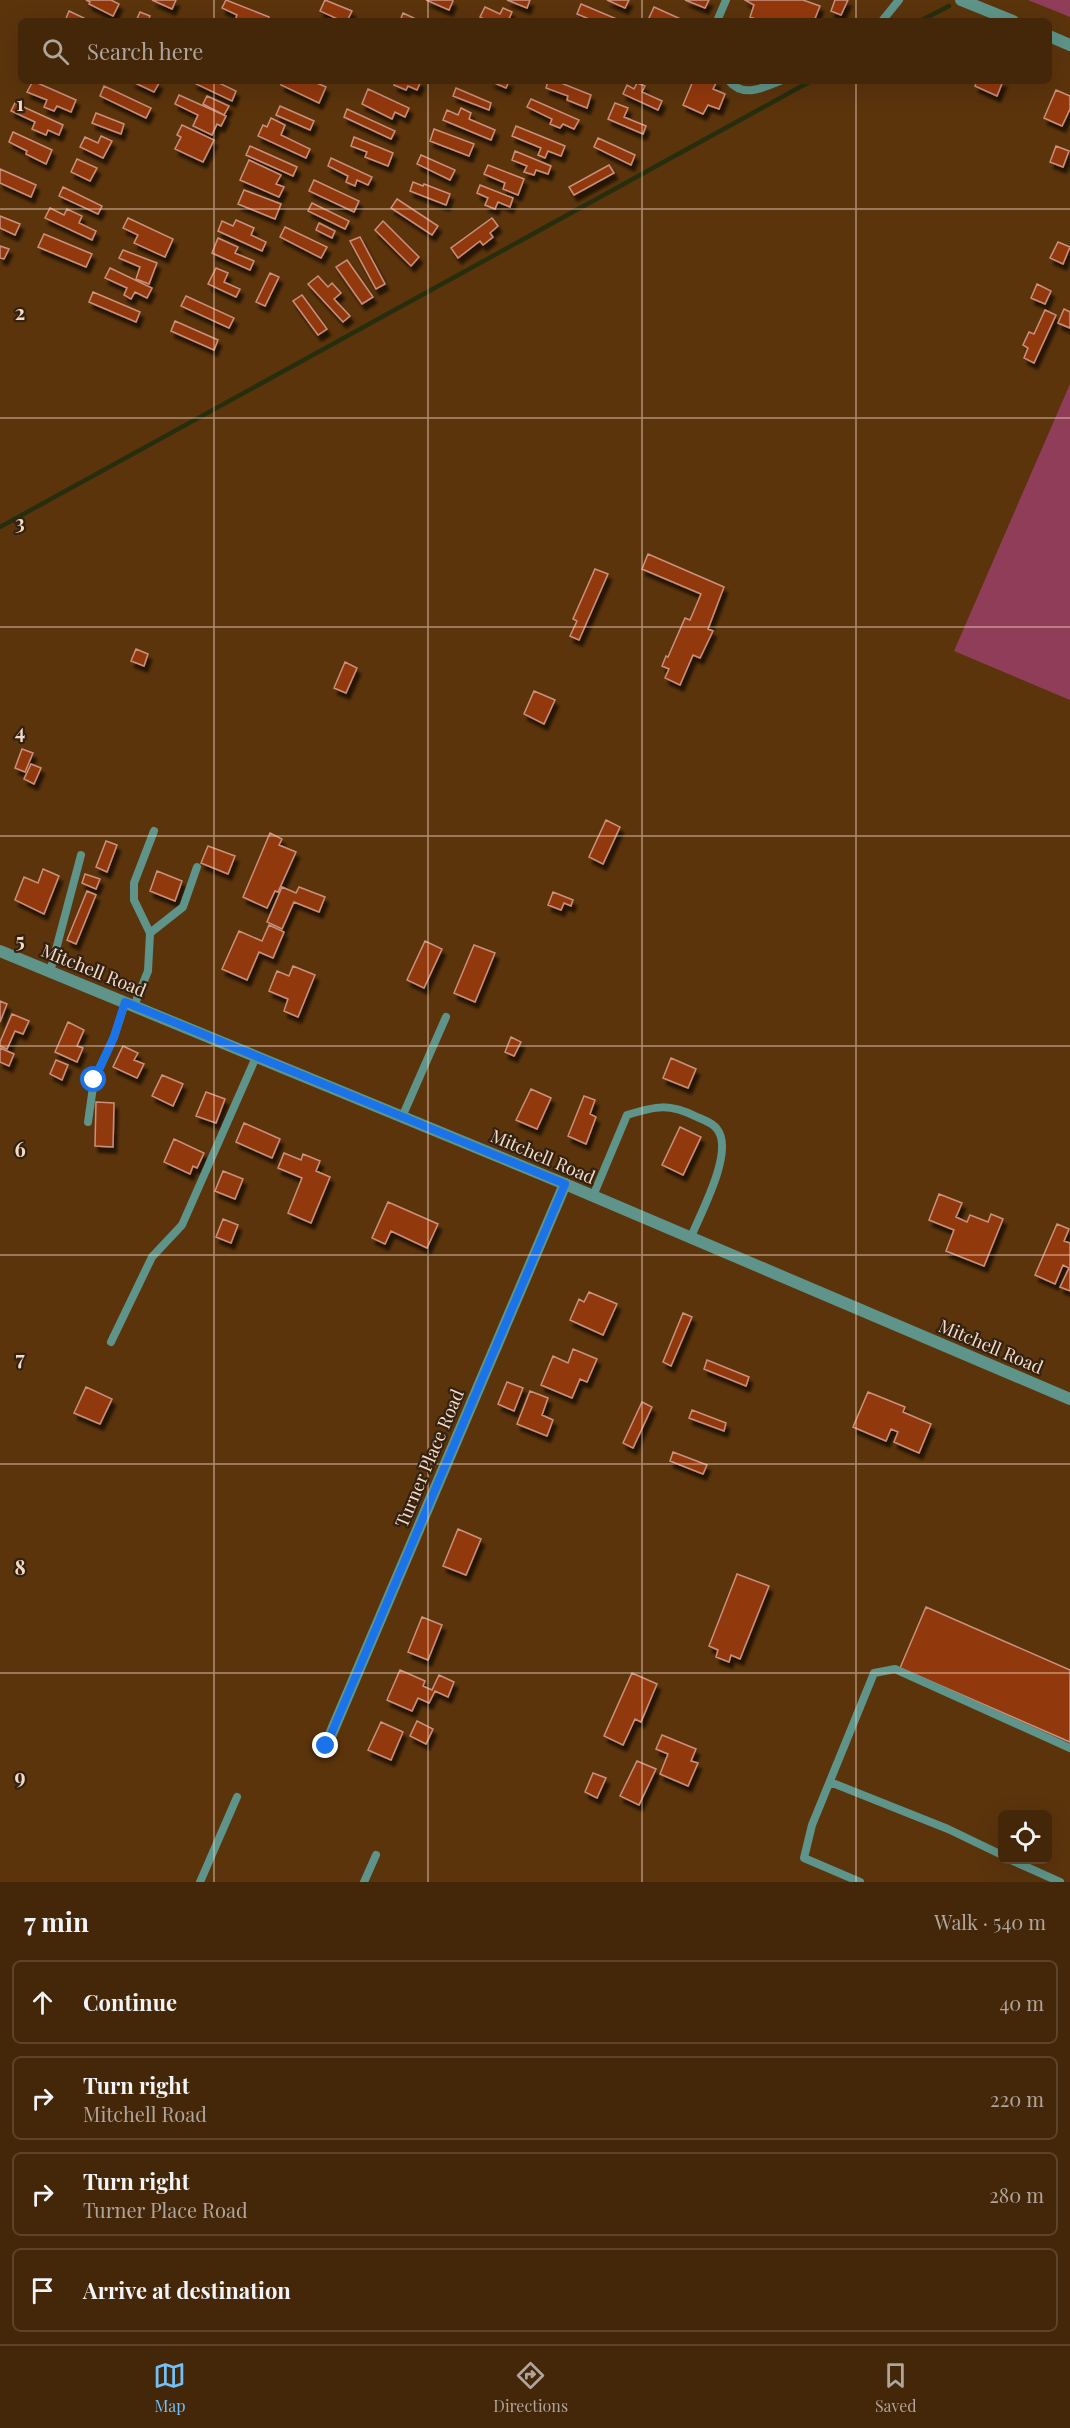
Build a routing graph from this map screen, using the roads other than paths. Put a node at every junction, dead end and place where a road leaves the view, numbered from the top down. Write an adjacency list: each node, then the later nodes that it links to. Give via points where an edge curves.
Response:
1 (726, 0): 4 (lane)
2 (899, 0): 5 (lane)
3 (961, 0): 6 (street)
4 (718, 18)
5 (884, 18)
6 (1005, 18)
7 (1052, 37): 8 (street)
8 (1070, 45)
9 (731, 84): 10 (lane, via 747,91)
10 (773, 84)
11 (154, 831): 14 (lane, via 134,883 134,900)
12 (81, 855): 16 (lane)
13 (197, 867): 14 (lane, via 183,907)
14 (150, 933): 17 (lane, via 148,971)
15 (0, 951): 16 (street, Mitchell Road)
16 (50, 972): 17 (street, Mitchell Road)
17 (130, 1004): 19 (street, Mitchell Road); 21 (lane, via 94,1080)
18 (446, 1017): 20 (lane)
19 (256, 1057): 20 (street, Mitchell Road); 25 (lane, via 182,1225 152,1257)
20 (402, 1117): 22 (street, Mitchell Road)
21 (88, 1122)
22 (565, 1184): 23 (street, Mitchell Road); 27 (street, Turner Place Road)
23 (593, 1196): 24 (street, Mitchell Road); 24 (lane, via 627,1115 654,1107 684,1110 718,1130 723,1143 719,1169)
24 (691, 1237): 26 (street, Mitchell Road)
25 (111, 1342)
26 (1070, 1399)
27 (326, 1746)
28 (1070, 1749): 29 (lane, via 896,1669 885,1670 874,1673 871,1679)
29 (830, 1782): 31 (lane); 36 (lane, via 812,1825 804,1858)
30 (237, 1797): 34 (lane)
31 (998, 1853)
32 (376, 1855): 35 (lane)
33 (1020, 1864): 37 (lane)
34 (200, 1882)
35 (364, 1882)
36 (860, 1882)
37 (1060, 1882)

